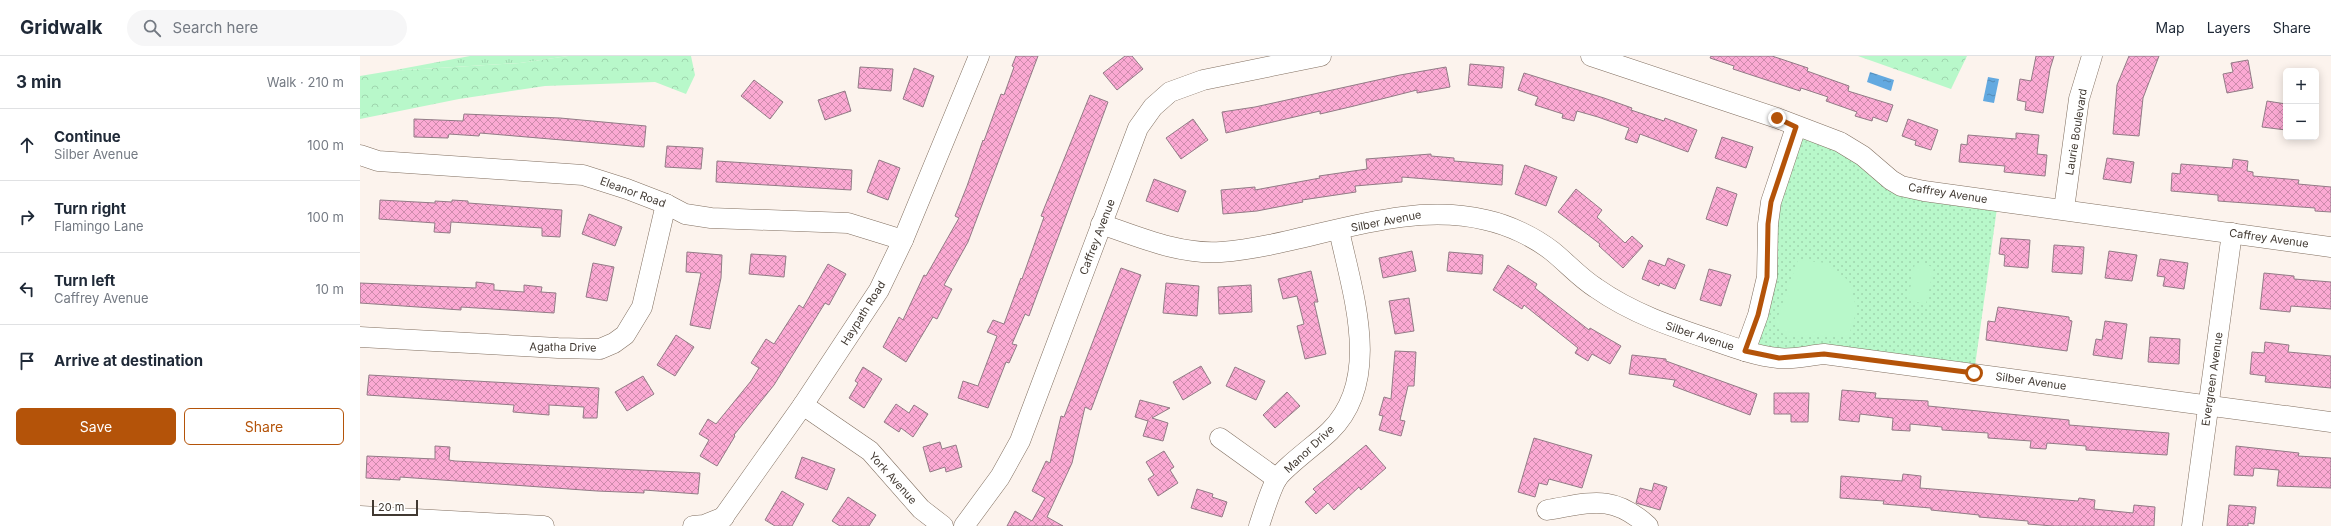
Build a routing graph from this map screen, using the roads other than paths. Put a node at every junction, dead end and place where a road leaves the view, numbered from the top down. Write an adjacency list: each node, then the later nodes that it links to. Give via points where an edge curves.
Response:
1 (978, 56): 12 (street, Haypath Road)
2 (1321, 56): 9 (street, Caffrey Avenue, via 1203,80 1170,92 1153,106 1138,128)
3 (1591, 56): 5 (street, Caffrey Avenue, via 1777,118)
4 (2092, 56): 8 (street, Laurie Boulevard, via 2079,99)
5 (1796, 127): 8 (street, Caffrey Avenue, via 1840,142 1901,186); 15 (street, via 1771,202 1767,277 1758,315)
6 (360, 155): 7 (street, Eleanor Road, via 378,162 583,175)
7 (666, 204): 12 (street, Eleanor Road, via 685,214 711,218 848,223); 14 (street, Agatha Drive, via 642,307 625,335 614,343 600,348 558,348)
8 (2064, 209): 11 (street, Caffrey Avenue)
9 (1101, 224): 10 (street, Silber Avenue, via 1167,246 1220,252); 27 (street, Caffrey Avenue, via 1020,440 1000,477)
10 (1340, 230): 15 (street, Silber Avenue, via 1422,213 1461,214 1488,220 1510,227 1550,250 1594,287 1629,309 1658,322); 20 (street, Manor Drive, via 1360,336 1358,378 1348,404 1332,430)
11 (2232, 233): 13 (street, Caffrey Avenue); 17 (street, Evergreen Avenue)
12 (903, 240): 16 (street, Haypath Road, via 879,290)
13 (2331, 246)
14 (360, 337)
15 (1745, 351): 17 (street, Silber Avenue, via 1779,358 1824,354)
16 (803, 405): 23 (street, Haypath Road); 26 (street, York Avenue, via 870,451 921,509)
17 (2208, 405): 18 (street, Silber Avenue); 30 (street, Evergreen Avenue)
18 (2331, 422)
19 (1220, 438): 20 (street)
20 (1277, 479): 28 (street, Manor Drive)
21 (1547, 510): 29 (street, via 1609,502 1628,510)
22 (360, 516): 24 (street)
23 (720, 521): 25 (street)
24 (544, 526)
25 (693, 526)
26 (943, 526)
27 (964, 526)
28 (1259, 526)
29 (1648, 526)
30 (2192, 526)

